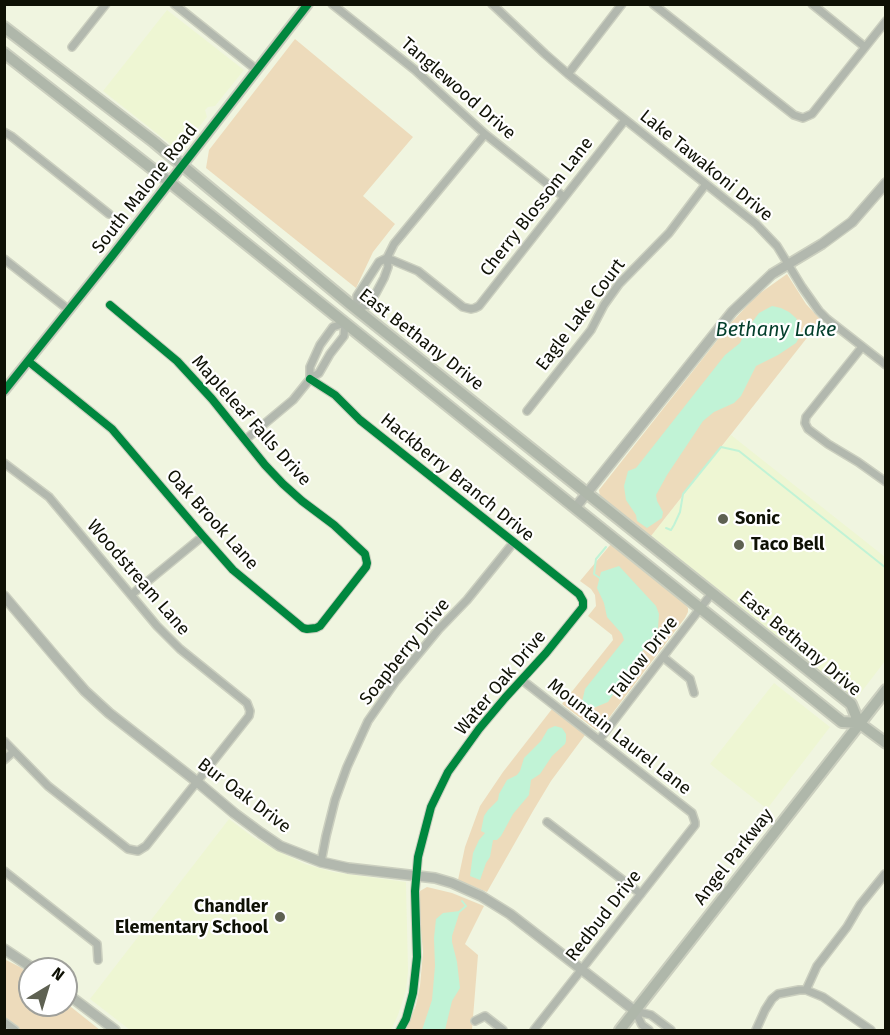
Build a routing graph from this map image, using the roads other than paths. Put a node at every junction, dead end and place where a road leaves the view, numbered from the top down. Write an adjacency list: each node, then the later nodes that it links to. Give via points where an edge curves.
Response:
1 (106, 4): 11 (street)
2 (174, 4): 14 (street)
3 (308, 4): 14 (street, South Malone Road)
4 (332, 4): 18 (street, Tanglewood Drive, via 415,70)
5 (492, 4): 15 (street, Lake Tawakoni Drive)
6 (622, 4): 15 (street)
7 (653, 4): 12 (street, via 794,115 803,118 812,114)
8 (812, 4): 12 (street)
9 (885, 21): 12 (street)
10 (4, 27): 19 (main road, East Bethany Drive)
11 (72, 47)
12 (865, 47)
13 (4, 53): 20 (main road, East Bethany Drive)
14 (257, 70): 19 (street, South Malone Road)
15 (568, 74): 16 (street, Lake Tawakoni Drive)
16 (625, 120): 22 (street, Lake Tawakoni Drive); 23 (street, Cherry Blossom Lane)
17 (4, 132): 24 (street)
18 (485, 134): 23 (street, Tanglewood Drive); 25 (street, via 394,244)
19 (182, 166): 20 (street, South Malone Road); 29 (main road, East Bethany Drive)
20 (169, 182): 30 (street, South Malone Road); 31 (main road, East Bethany Drive)
21 (885, 183): 27 (street, via 852,222)
22 (706, 184): 27 (street, Lake Tawakoni Drive, via 772,239); 37 (street, Eagle Lake Court, via 669,233 619,284 591,330)
23 (564, 197): 25 (street, Cherry Blossom Lane, via 479,306 471,309 463,307 418,271)
24 (109, 214)
25 (387, 258): 29 (street, via 379,262 357,296); 29 (street, via 388,267 376,293 368,305)
26 (4, 259): 30 (street)
27 (788, 265): 32 (street, Lake Tawakoni Drive, via 826,319); 41 (street, via 772,274 732,312)
28 (110, 305): 38 (street, Mapleleaf Falls Drive, via 177,361)
29 (357, 309): 31 (main road); 41 (main road, East Bethany Drive)
30 (69, 310): 33 (street, South Malone Road)
31 (345, 323): 35 (street, via 344,336 319,373); 35 (street, via 333,327 320,345 310,367); 42 (main road, East Bethany Drive)
32 (862, 346): 34 (street, Lake Tawakoni Drive); 40 (street, via 805,423 828,444)
33 (28, 361): 36 (street, South Malone Road); 43 (street, Oak Brook Lane, via 112,429)
34 (885, 365)
35 (310, 379): 38 (street, via 293,400); 44 (street, Hackberry Branch Drive, via 335,395 360,420)
36 (4, 390)
37 (527, 411)
38 (245, 440): 45 (street, Mapleleaf Falls Drive, via 283,484)
39 (4, 463): 47 (street, Woodstream Lane, via 49,497)
40 (885, 482)
41 (588, 493): 42 (street); 46 (main road, East Bethany Drive)
42 (575, 508): 50 (main road, East Bethany Drive)
43 (203, 536): 45 (street, Oak Brook Lane, via 233,570 308,629 320,626 366,567); 47 (street)
44 (514, 542): 49 (street, Hackberry Branch Drive); 64 (street, Soapberry Drive, via 396,681 368,721 335,801)
45 (367, 558)
46 (712, 593): 50 (street, Tallow Drive); 55 (main road, East Bethany Drive, via 851,704)
47 (131, 595): 61 (street, Woodstream Lane, via 180,649 249,706 249,716)
48 (4, 596): 61 (street, Bur Oak Drive, via 86,691)
49 (583, 601): 52 (street, Water Oak Drive, via 583,607)
50 (701, 608): 51 (street, Tallow Drive); 55 (main road, East Bethany Drive, via 842,722)
51 (663, 657): 54 (street, via 690,679); 56 (street, Tallow Drive)
52 (522, 680): 56 (street, Mountain Laurel Lane); 67 (street, Water Oak Drive, via 448,772 431,807)
53 (885, 690): 55 (main road, Angel Parkway)
54 (694, 693)
55 (859, 723): 58 (main road); 75 (main road, Angel Parkway)
56 (599, 740): 62 (street, Mountain Laurel Lane)
57 (4, 741): 59 (street)
58 (885, 743)
59 (14, 751): 60 (street); 61 (street, Woodstream Lane, via 48,786 128,849 146,846)
60 (4, 760)
61 (196, 782): 64 (street, Bur Oak Drive, via 280,846)
62 (695, 819): 68 (street, Redbud Drive, via 695,825)
63 (547, 822): 68 (street)
64 (321, 862): 67 (street, Bur Oak Drive)
65 (4, 871): 71 (street, via 97,944)
66 (885, 873): 73 (street, via 817,966)
67 (416, 875): 72 (street, Bur Oak Drive, via 452,883 481,896 517,918); 80 (street, Water Oak Drive, via 417,957 413,993)
68 (641, 894): 72 (street, Redbud Drive)
69 (4, 949): 70 (street)
70 (18, 958)
71 (99, 960)
72 (581, 970): 75 (street, Bur Oak Drive); 82 (street, Redbud Drive)
73 (806, 990): 86 (street, via 778,994); 87 (street)
74 (78, 1002): 79 (street)
75 (635, 1011): 83 (main road, Angel Parkway); 84 (street); 85 (street, via 651,1015)
76 (475, 1021): 81 (street, via 485,1016)
77 (4, 1022): 78 (street)
78 (15, 1030)
79 (115, 1030)
80 (400, 1030)
81 (503, 1030)
82 (534, 1030)
83 (620, 1030)
84 (649, 1030)
85 (671, 1030)
86 (756, 1030)
87 (871, 1030)

